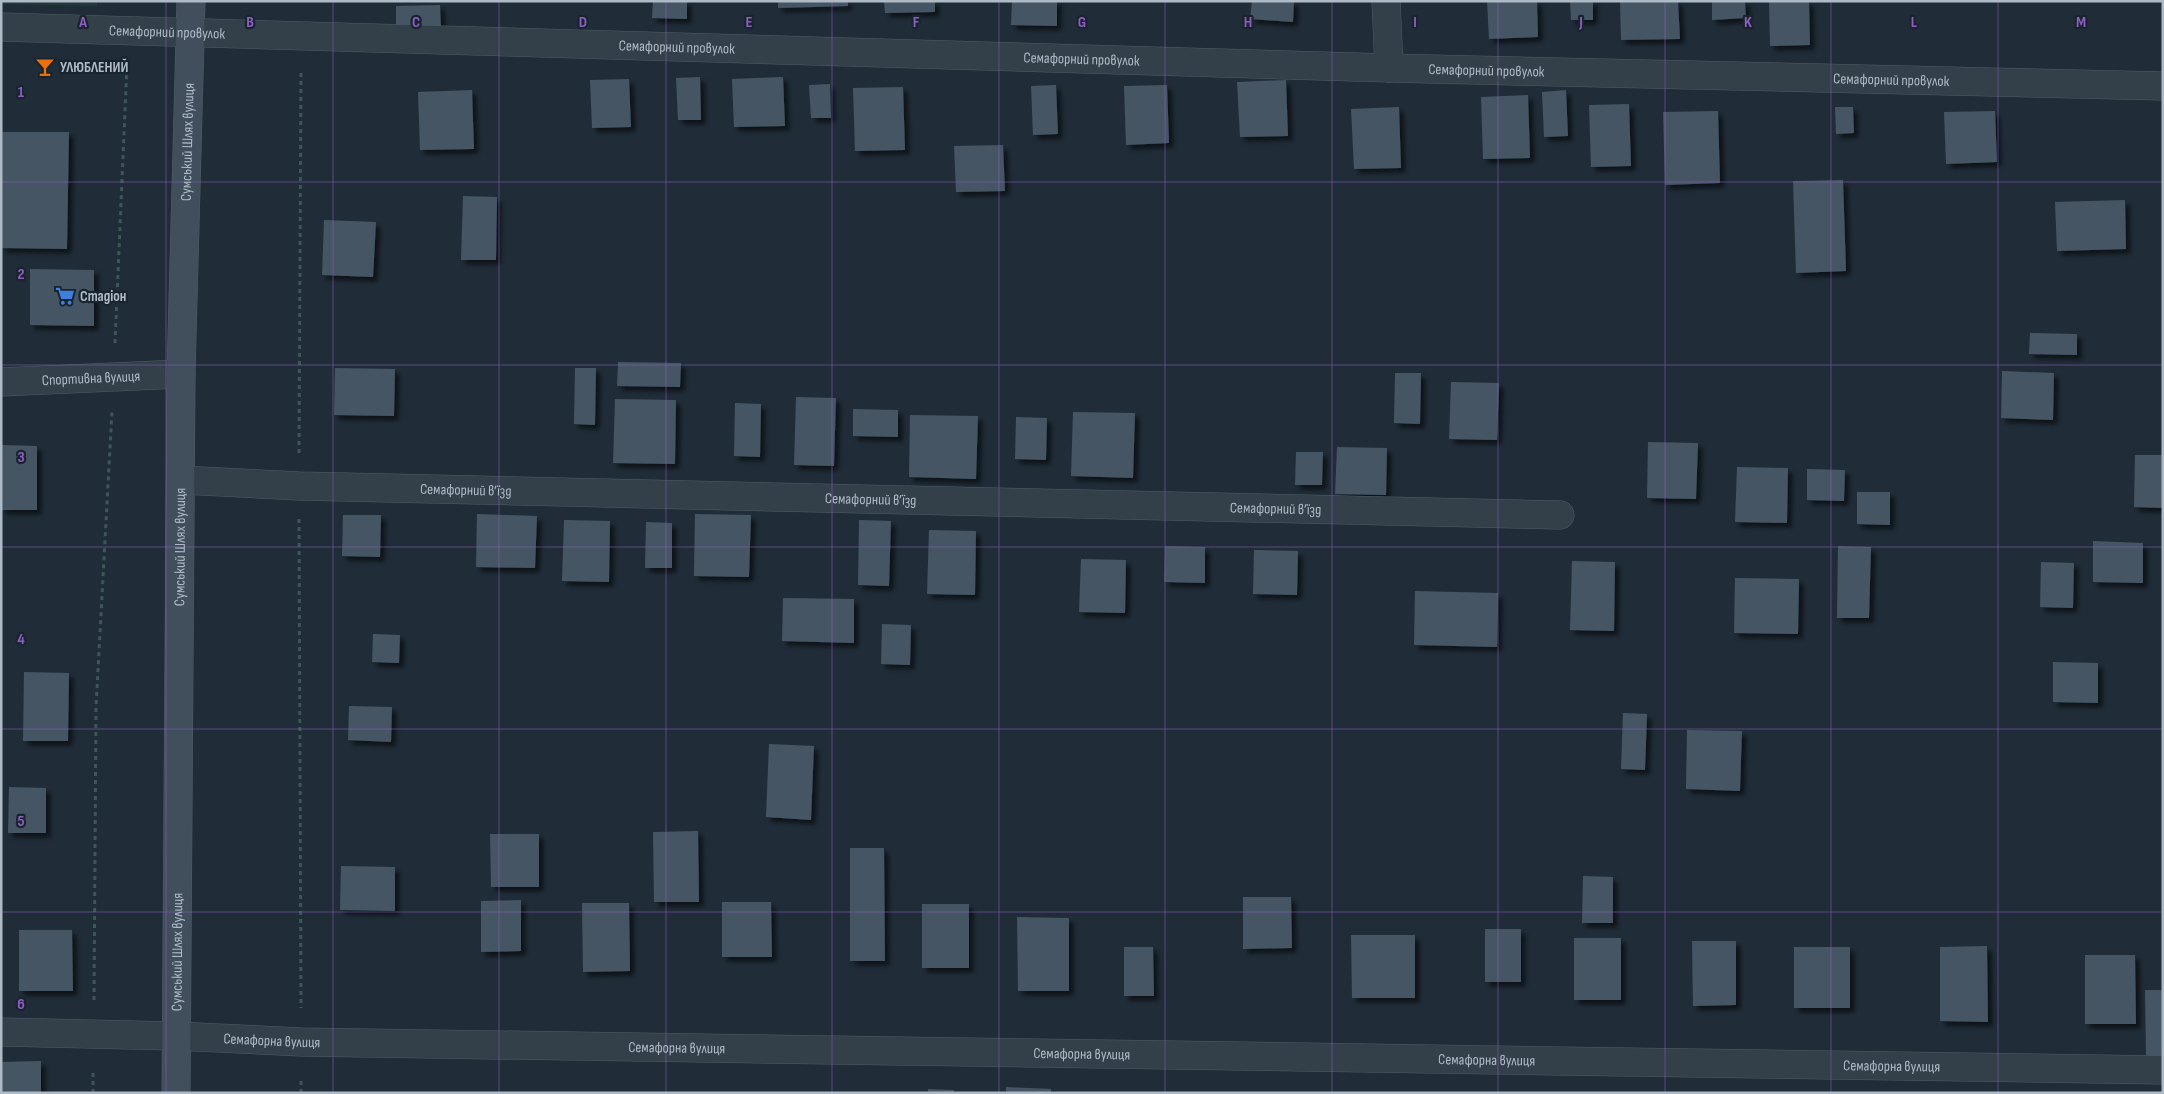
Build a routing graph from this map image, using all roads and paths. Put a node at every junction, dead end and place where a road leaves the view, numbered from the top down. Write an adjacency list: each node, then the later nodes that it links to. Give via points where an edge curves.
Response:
1 (191, 1): 5 (main road, Сумський Шлях вулиця)
2 (1386, 1): 7 (street)
3 (1, 27): 4 (street, Семафорний провулок)
4 (129, 29): 5 (street, Семафорний провулок); 10 (path)
5 (190, 32): 6 (street, Семафорний провулок); 9 (main road, Сумський Шлях вулиця)
6 (301, 35): 7 (street, Семафорний провулок); 13 (path)
7 (1389, 68): 8 (street, Семафорний провулок)
8 (2163, 86)
9 (181, 374): 10 (street, Спортивна вулиця); 12 (main road, Сумський Шлях вулиця)
10 (114, 377): 11 (street, Спортивна вулиця); 16 (path, via 96,707)
11 (1, 382)
12 (181, 480): 13 (street, Семафорний в’їзд); 17 (main road, Сумський Шлях вулиця)
13 (299, 486): 14 (street, Семафорний в’їзд); 18 (path)
14 (1560, 515)
15 (1, 1032): 16 (street, Семафорна вулиця)
16 (94, 1034): 17 (street, Семафорна вулиця); 20 (path)
17 (175, 1036): 18 (street, Семафорна вулиця); 21 (main road, Сумський Шлях вулиця)
18 (301, 1042): 19 (street, Семафорна вулиця); 22 (path)
19 (2163, 1070)
20 (93, 1093)
21 (176, 1093)
22 (301, 1093)

